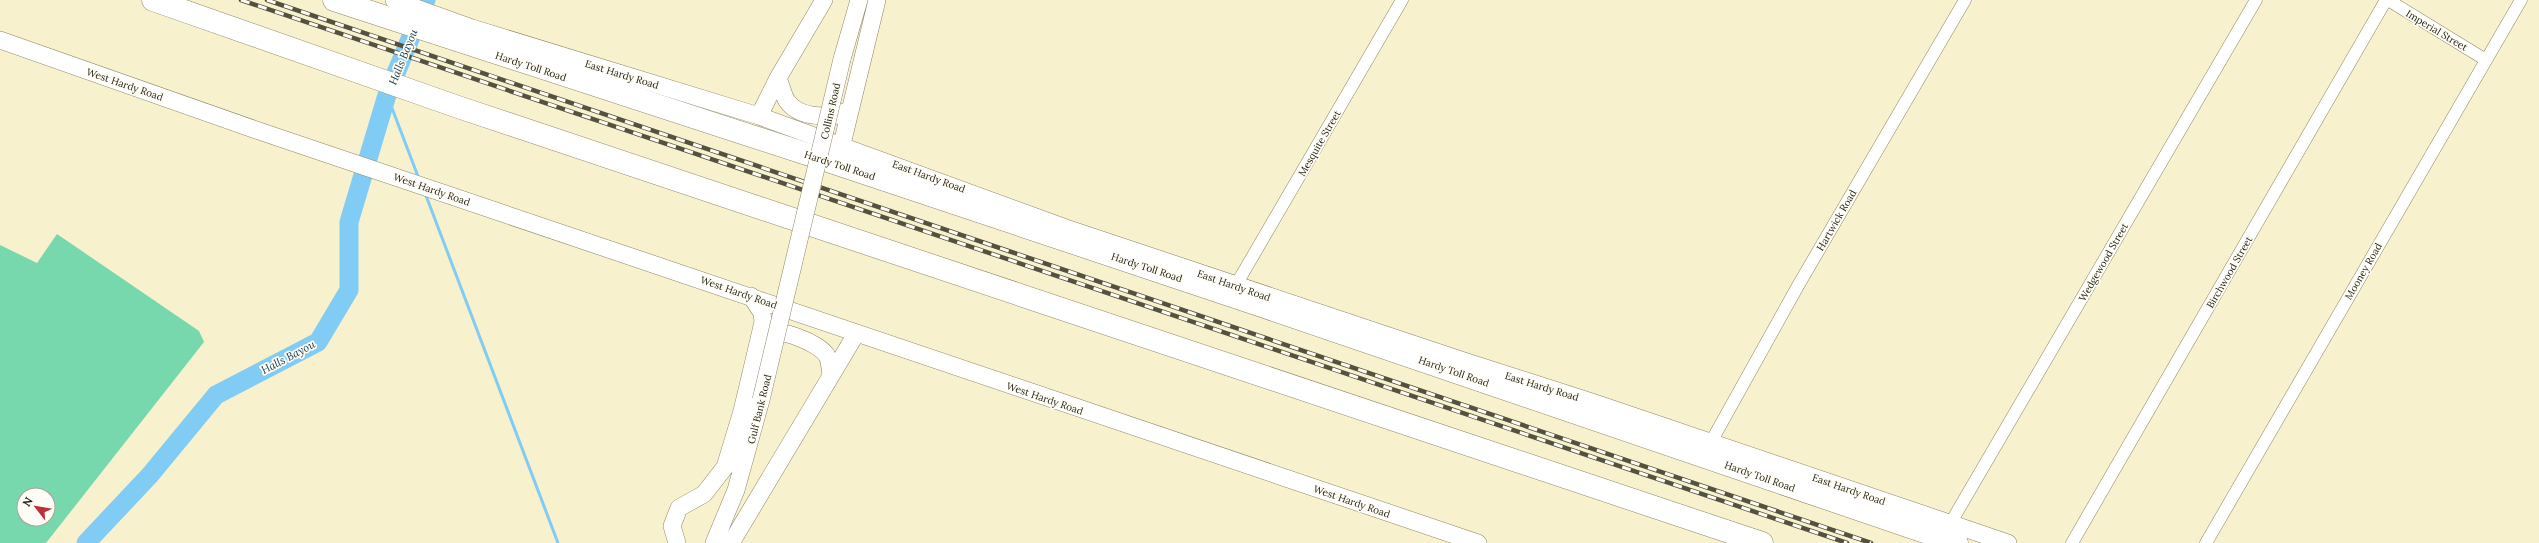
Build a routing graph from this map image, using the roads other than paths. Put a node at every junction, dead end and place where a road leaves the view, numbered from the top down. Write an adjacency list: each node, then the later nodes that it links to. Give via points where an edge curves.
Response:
1 (153, 0): 31 (highway, via 458,107)
2 (334, 0): 12 (highway, Hardy Toll Road)
3 (394, 0): 12 (main road, East Hardy Road)
4 (824, 0): 15 (main road)
5 (859, 0): 19 (main road, Collins Road, bridge, via 842,59)
6 (877, 0): 16 (main road)
7 (1402, 0): 20 (street, Mesquite Street)
8 (1965, 0): 25 (street, Hartwick Road, via 1799,284)
9 (2256, 0): 26 (street, Wedgewood Street)
10 (2387, 0): 14 (street, Imperial Street); 33 (street, Birchwood Street)
11 (2521, 0): 14 (street, Mooney Road)
12 (474, 38): 17 (main road, East Hardy Road); 26 (highway, Hardy Toll Road, via 819,158)
13 (0, 40): 21 (main road, West Hardy Road, via 262,132)
14 (2486, 60): 34 (street, Mooney Road)
15 (778, 78): 16 (main road, via 787,101 798,112 822,117 839,115); 17 (main road)
16 (852, 98): 18 (main road)
17 (759, 116): 18 (main road, East Hardy Road)
18 (842, 144): 20 (main road, East Hardy Road, via 1066,228)
19 (792, 270): 28 (main road, Gulf Bank Road, bridge, via 761,400 736,490)
20 (1236, 285): 25 (main road, East Hardy Road)
21 (751, 296): 22 (main road, West Hardy Road); 23 (main road, via 762,313 763,322)
22 (856, 334): 24 (main road); 30 (main road, West Hardy Road)
23 (758, 341): 24 (main road, via 766,333 775,332 814,343 827,356); 27 (main road, via 725,467 704,494 679,508 672,526)
24 (831, 375): 29 (main road)
25 (1711, 442): 26 (main road, East Hardy Road)
26 (1954, 533): 32 (main road, East Hardy Road)
27 (677, 543)
28 (714, 543)
29 (731, 543)
30 (1478, 543)
31 (1762, 543)
32 (2008, 543)
33 (2072, 543)
34 (2206, 543)

